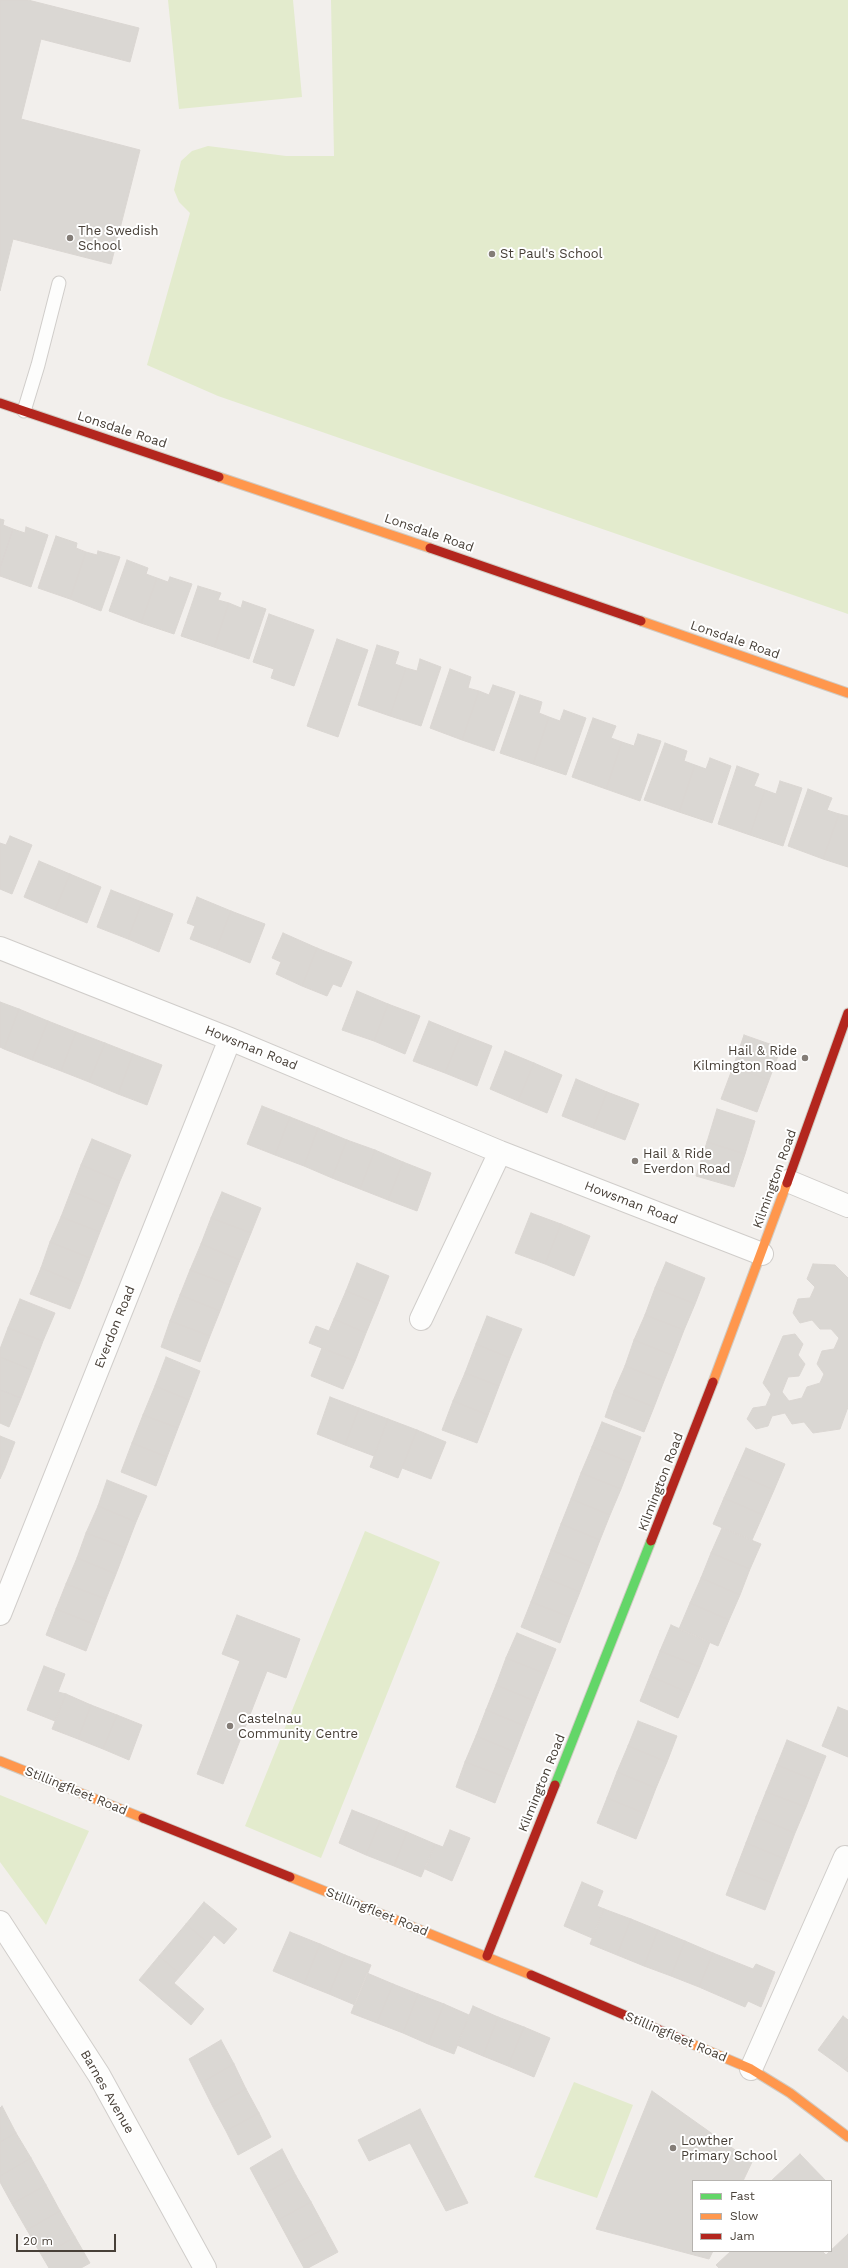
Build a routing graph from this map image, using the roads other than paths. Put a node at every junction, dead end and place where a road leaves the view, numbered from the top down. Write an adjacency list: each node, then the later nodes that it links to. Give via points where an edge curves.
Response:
1 (59, 283): 3 (lane)
2 (0, 404): 3 (street, Lonsdale Road)
3 (24, 411): 4 (street, Lonsdale Road, via 414,542)
4 (848, 693)
5 (0, 948): 7 (street, Howsman Road)
6 (848, 1013): 9 (street, Kilmington Road)
7 (230, 1039): 8 (street, Howsman Road); 13 (street, Everdon Road)
8 (500, 1152): 11 (street, Howsman Road); 12 (street)
9 (788, 1181): 10 (street); 11 (street, Kilmington Road)
10 (848, 1206)
11 (762, 1254): 17 (street, Kilmington Road)
12 (421, 1319)
13 (0, 1614)
14 (0, 1761): 17 (street, Stillingfleet Road)
15 (845, 1857): 18 (street)
16 (0, 1922): 20 (street, Barnes Avenue, via 99,2075)
17 (487, 1956): 18 (street, Stillingfleet Road)
18 (751, 2069): 19 (street, Stillingfleet Road, via 790,2093)
19 (848, 2137)
20 (205, 2268)

